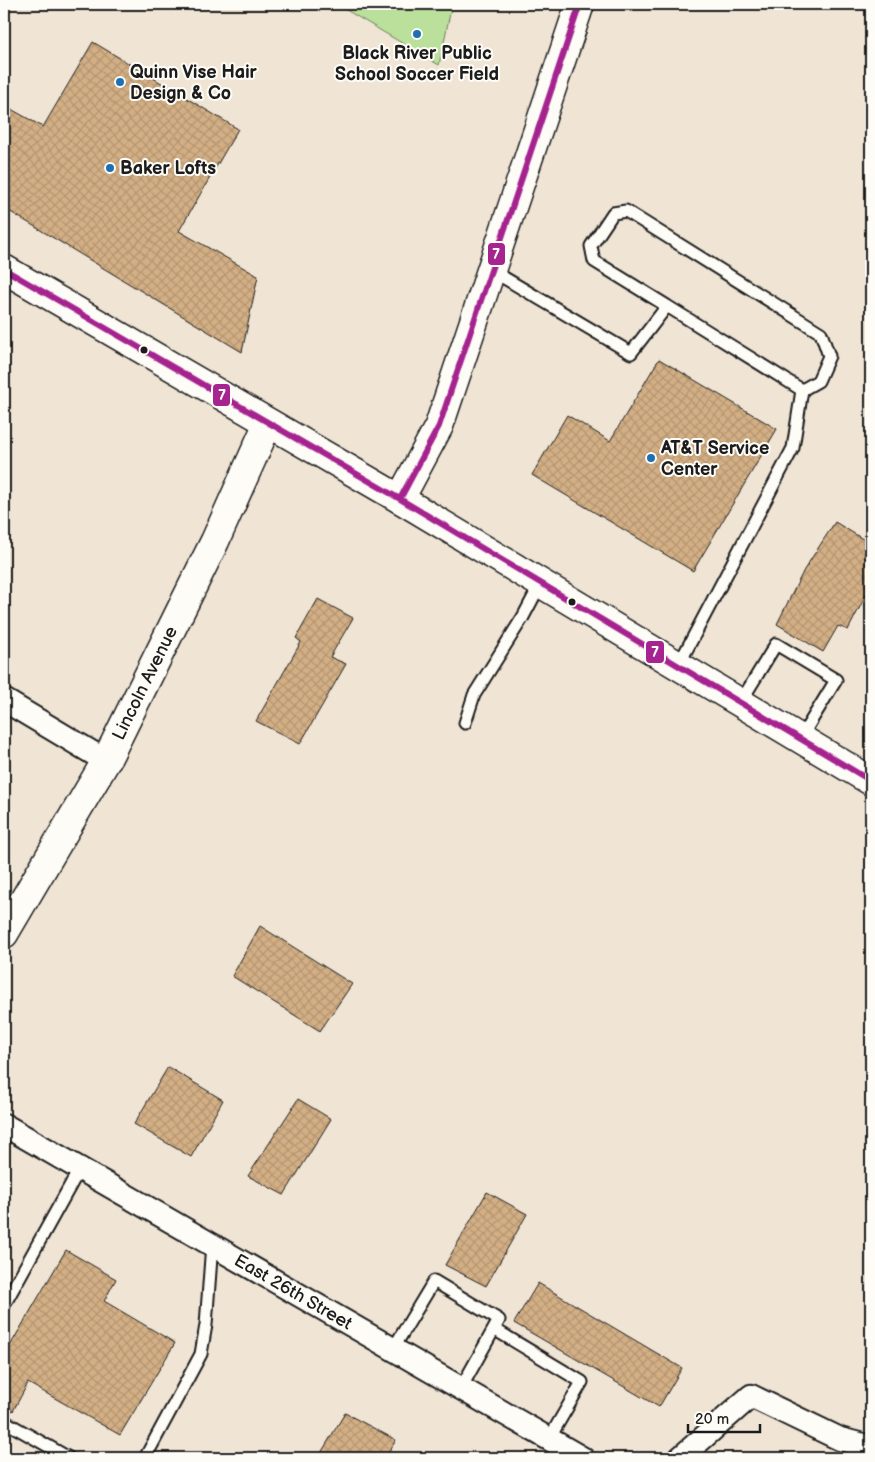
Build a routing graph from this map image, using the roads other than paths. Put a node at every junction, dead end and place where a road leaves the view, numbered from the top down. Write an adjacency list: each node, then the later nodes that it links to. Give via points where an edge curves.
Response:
1 (580, 4): 3 (street)
2 (4, 269): 6 (street)
3 (491, 270): 4 (lane, via 631,353); 7 (street, via 439,426)
4 (666, 306): 5 (lane); 5 (lane, via 594,261 591,246 613,213 626,211 821,333 829,356 818,381)
5 (802, 390): 9 (lane, via 792,448)
6 (268, 423): 7 (street); 14 (street, Lincoln Avenue, via 215,541)
7 (400, 499): 8 (street)
8 (541, 584): 9 (street); 12 (lane, via 474,695)
9 (678, 666): 11 (street)
10 (4, 700): 14 (street)
11 (740, 703): 13 (street); 13 (lane, via 776,644 836,680)
12 (466, 723)
13 (800, 739): 15 (street)
14 (106, 761): 16 (street, Lincoln Avenue)
15 (871, 781)
16 (4, 934)
17 (4, 1124): 18 (street, East 26th Street)
18 (80, 1168): 19 (street, East 26th Street); 20 (lane)
19 (212, 1244): 22 (street, East 26th Street); 28 (lane, via 201,1354)
20 (4, 1305)
21 (494, 1330): 22 (lane, via 499,1320 434,1281); 23 (lane); 25 (lane, via 582,1382)
22 (393, 1349): 23 (street, East 26th Street)
23 (461, 1388): 25 (street, East 26th Street)
24 (4, 1421): 27 (lane)
25 (549, 1439): 29 (street, East 26th Street)
26 (871, 1447): 30 (street, via 840,1439 751,1396)
27 (69, 1458)
28 (145, 1458)
29 (582, 1458)
30 (680, 1458)

